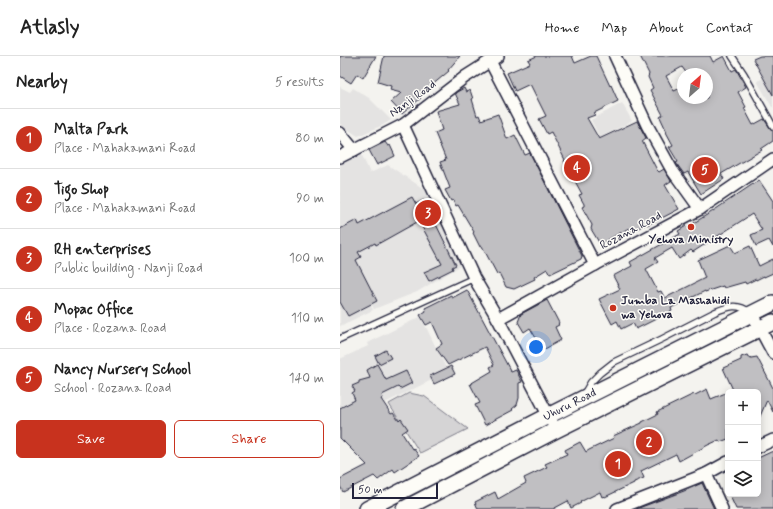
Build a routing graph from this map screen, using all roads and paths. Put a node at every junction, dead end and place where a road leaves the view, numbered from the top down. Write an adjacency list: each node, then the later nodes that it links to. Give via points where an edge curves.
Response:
1 (615, 56): 10 (street, via 650,132 672,170)
2 (732, 56): 5 (lane)
3 (494, 58): 4 (street, Nanji Road, via 464,77); 11 (street)
4 (403, 124): 7 (street, Nanji Road); 12 (street)
5 (773, 126)
6 (340, 132): 7 (street)
7 (354, 150): 8 (street, Nanji Road)
8 (340, 157)
9 (773, 159): 10 (street, Rozana Road)
10 (700, 209): 11 (street, Rozana Road)
11 (595, 265): 15 (street, Rozana Road)
12 (474, 278): 15 (street); 17 (lane)
13 (773, 303): 14 (main road, Uhuru Road)
14 (752, 314): 16 (street); 19 (main road, Uhuru Road)
15 (498, 319): 19 (street)
16 (766, 326): 18 (street); 20 (main road, Uhuru Road)
17 (340, 339)
18 (773, 353)
19 (548, 416): 20 (street); 25 (main road, Uhuru Road)
20 (556, 430): 26 (main road, Uhuru Road)
21 (773, 440): 22 (street)
22 (761, 446)
23 (725, 464): 24 (street)
24 (706, 474): 27 (street); 28 (street)
25 (367, 509)
26 (404, 509)
27 (617, 509)
28 (722, 509)

